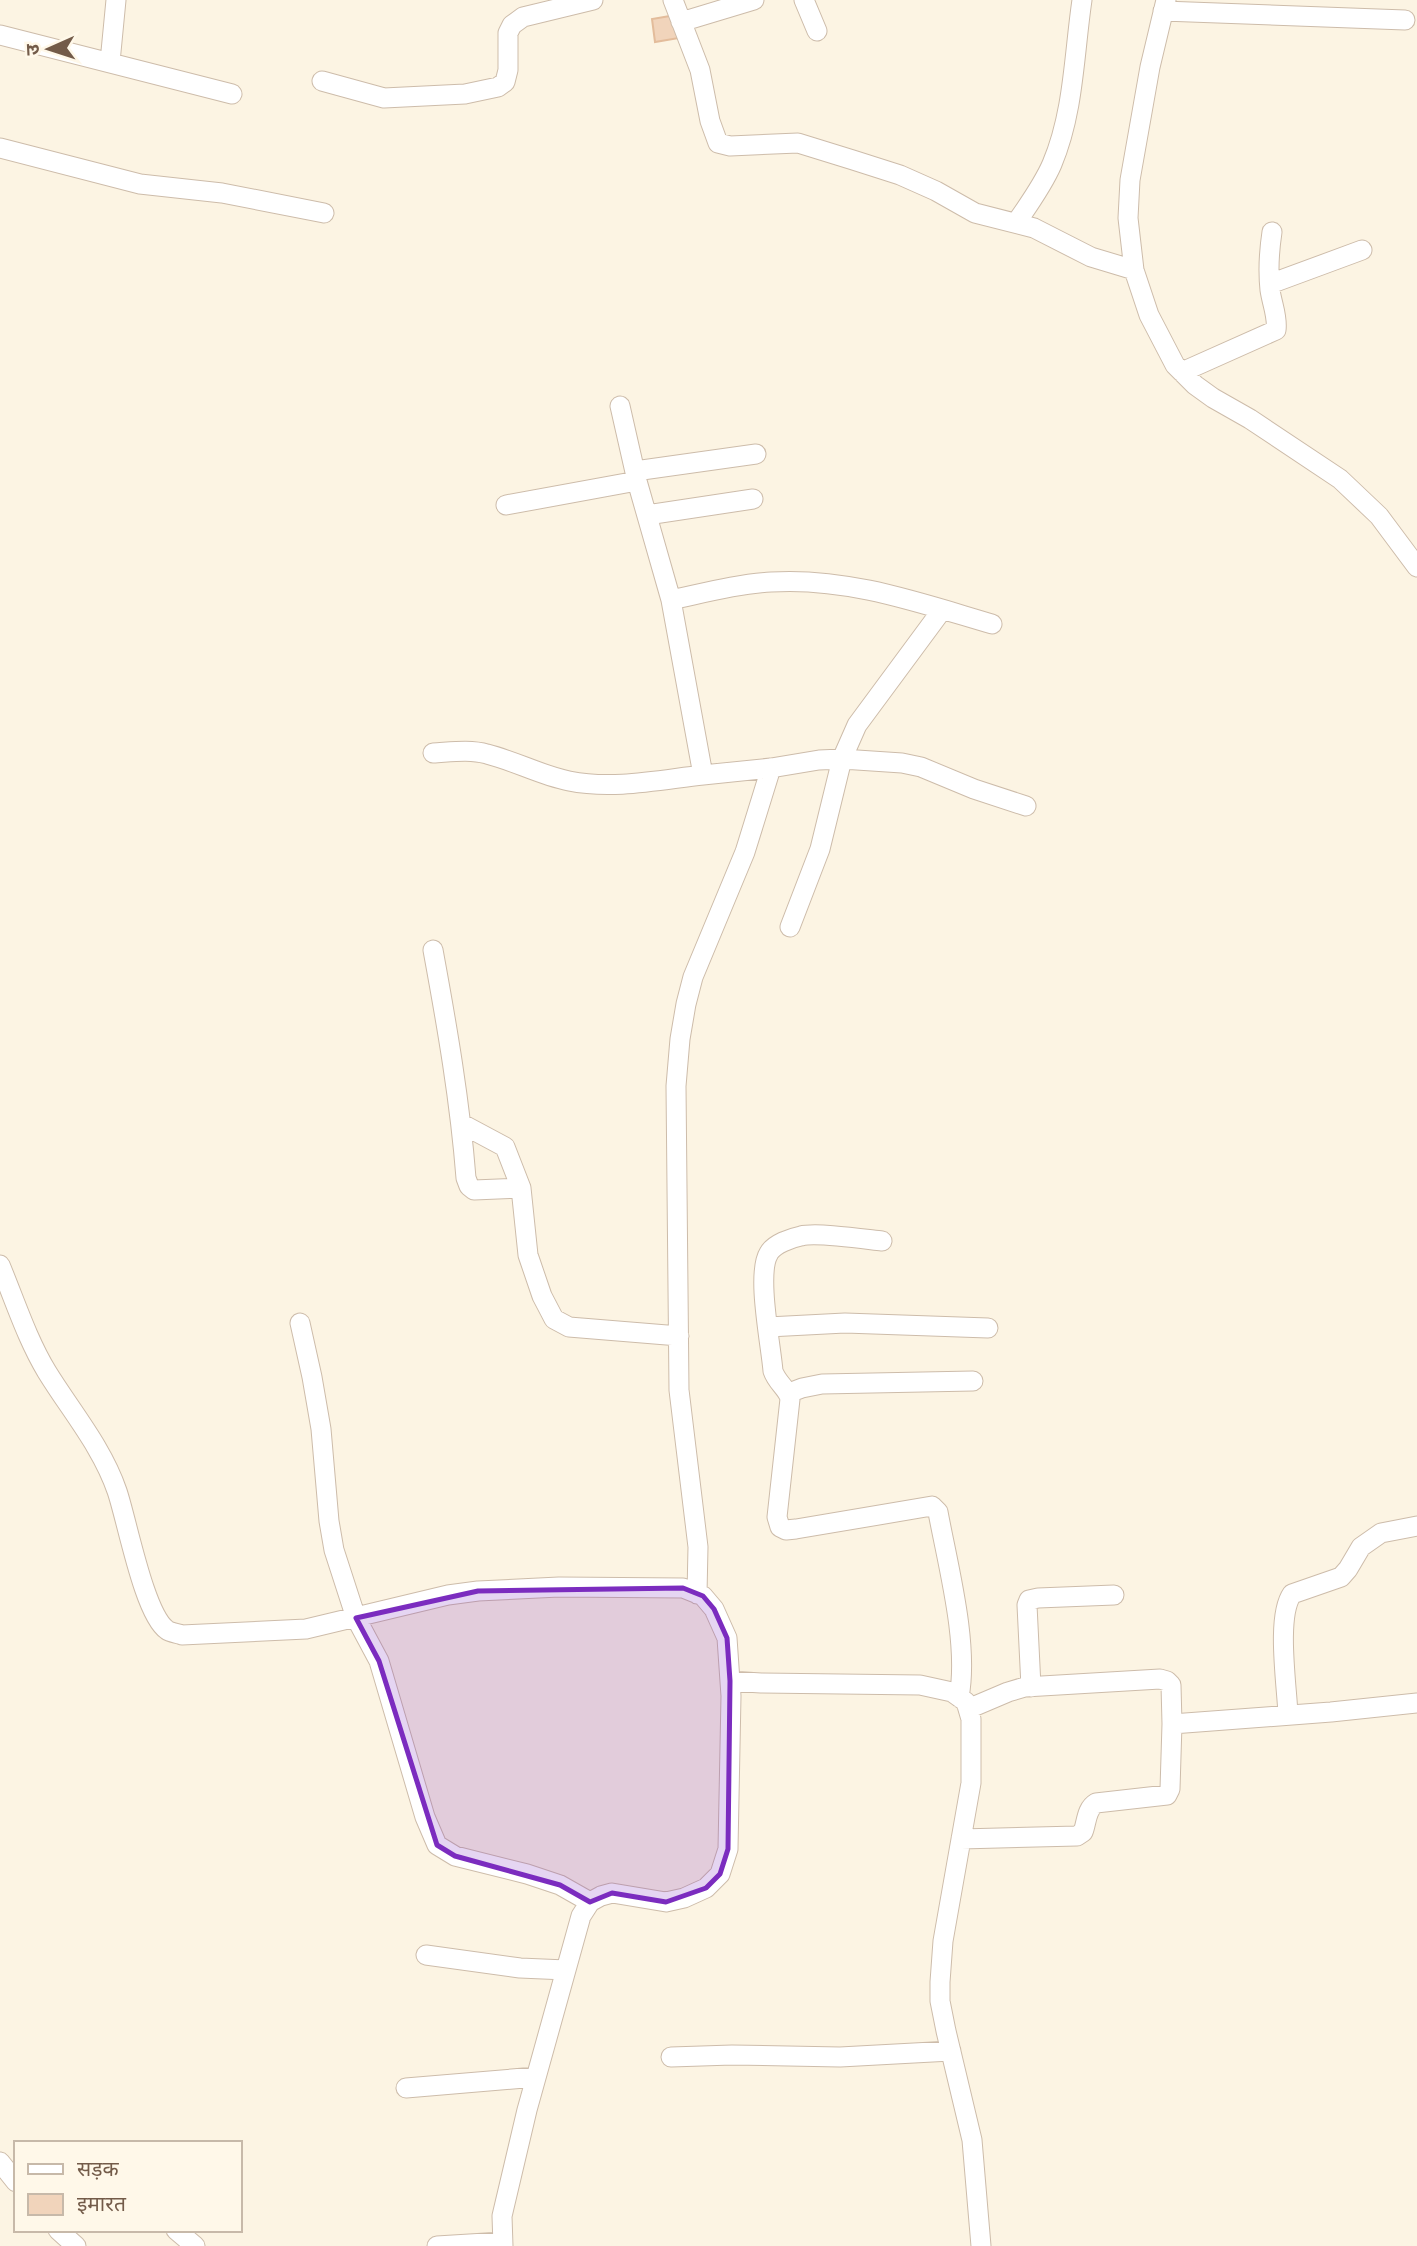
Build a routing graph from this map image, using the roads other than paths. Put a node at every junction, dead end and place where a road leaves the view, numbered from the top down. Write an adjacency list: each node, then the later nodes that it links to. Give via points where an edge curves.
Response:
1 (116, 0): 12 (street)
2 (593, 0): 13 (street, via 523,17 512,25 508,70 498,87 384,98)
3 (673, 0): 9 (street)
4 (754, 0): 9 (street)
5 (804, 0): 10 (street)
6 (1082, 0): 17 (street, via 1065,126 1036,195)
7 (1164, 5): 8 (street); 20 (street, via 1130,180 1128,218)
8 (1405, 20)
9 (681, 22): 17 (street, via 700,70 718,143 798,143 900,175 975,213)
10 (817, 31)
11 (0, 35): 12 (street)
12 (110, 62): 14 (street)
13 (322, 81)
14 (232, 94)
15 (0, 148): 16 (street, via 140,184 222,193)
16 (324, 213)
17 (1016, 223): 20 (street, via 1091,257)
18 (1272, 232): 21 (street)
19 (1362, 250): 21 (street)
20 (1134, 270): 22 (street, via 1149,316)
21 (1270, 285): 22 (street, via 1276,330)
22 (1182, 372): 29 (street, via 1213,398 1340,480 1379,516)
23 (620, 406): 25 (street)
24 (756, 454): 25 (street)
25 (636, 476): 27 (street); 28 (street)
26 (753, 499): 28 (street)
27 (506, 505)
28 (647, 516): 30 (street)
29 (1417, 567)
30 (671, 600): 31 (street, via 729,587 820,582 881,592); 36 (street)
31 (942, 610): 32 (street); 34 (street, via 857,724)
32 (992, 624)
33 (433, 753): 36 (street, via 485,753 546,775 598,784)
34 (842, 759): 35 (street); 37 (street, via 911,765); 38 (street, via 820,849)
35 (771, 768): 36 (street); 47 (street, via 745,852 686,1004 676,1086)
36 (703, 775)
37 (1027, 806)
38 (790, 927)
39 (433, 950): 40 (street)
40 (461, 1124): 41 (street, via 505,1147); 41 (street, via 468,1186 474,1190)
41 (521, 1188): 47 (street, via 528,1255 554,1319 569,1328)
42 (882, 1241): 45 (street, via 803,1235 775,1246 767,1255 764,1270)
43 (0, 1265): 53 (street, via 37,1354 102,1456 149,1598 167,1630 182,1635 306,1629)
44 (300, 1323): 53 (street, via 321,1429 334,1550)
45 (768, 1327): 46 (street, via 845,1323); 49 (street, via 773,1371)
46 (988, 1328)
47 (679, 1336): 51 (street, via 680,1402 698,1547)
48 (973, 1381): 49 (street, via 822,1384)
49 (789, 1393): 56 (street, via 777,1517 780,1527 796,1530 932,1506 938,1512 956,1606)
50 (1417, 1526): 58 (street, via 1381,1533 1361,1548 1341,1577 1292,1594 1283,1623)
51 (697, 1594): 53 (street, via 683,1588 478,1591); 54 (street, via 714,1609)
52 (1114, 1595): 55 (street, via 1029,1600)
53 (356, 1618): 61 (street, via 379,1661 425,1817 438,1845 454,1856 560,1885)
54 (745, 1682): 56 (street, via 920,1685 953,1692); 61 (street, via 728,1849 719,1874 706,1888 666,1902 612,1893)
55 (1031, 1687): 56 (street); 59 (street, via 1167,1681 1171,1685)
56 (964, 1703): 60 (street, via 971,1719 971,1783)
57 (1417, 1703): 58 (street)
58 (1288, 1715): 59 (street)
59 (1172, 1724): 60 (street, via 1167,1795 1096,1803 1077,1836)
60 (961, 1839): 64 (street, via 940,1982)
61 (590, 1902): 63 (street, via 581,1916)
62 (426, 1955): 63 (street, via 520,1968)
63 (566, 1969): 66 (street)
64 (951, 2050): 65 (street, via 840,2057); 76 (street, via 972,2140)
65 (671, 2057)
66 (537, 2077): 67 (street); 73 (street, via 502,2216)
67 (406, 2088)
68 (0, 2162): 69 (street)
69 (14, 2180)
70 (61, 2232): 72 (street)
71 (178, 2232): 74 (street)
72 (77, 2242)
73 (502, 2244): 75 (street)
74 (195, 2246)
75 (436, 2246)
76 (981, 2246)

